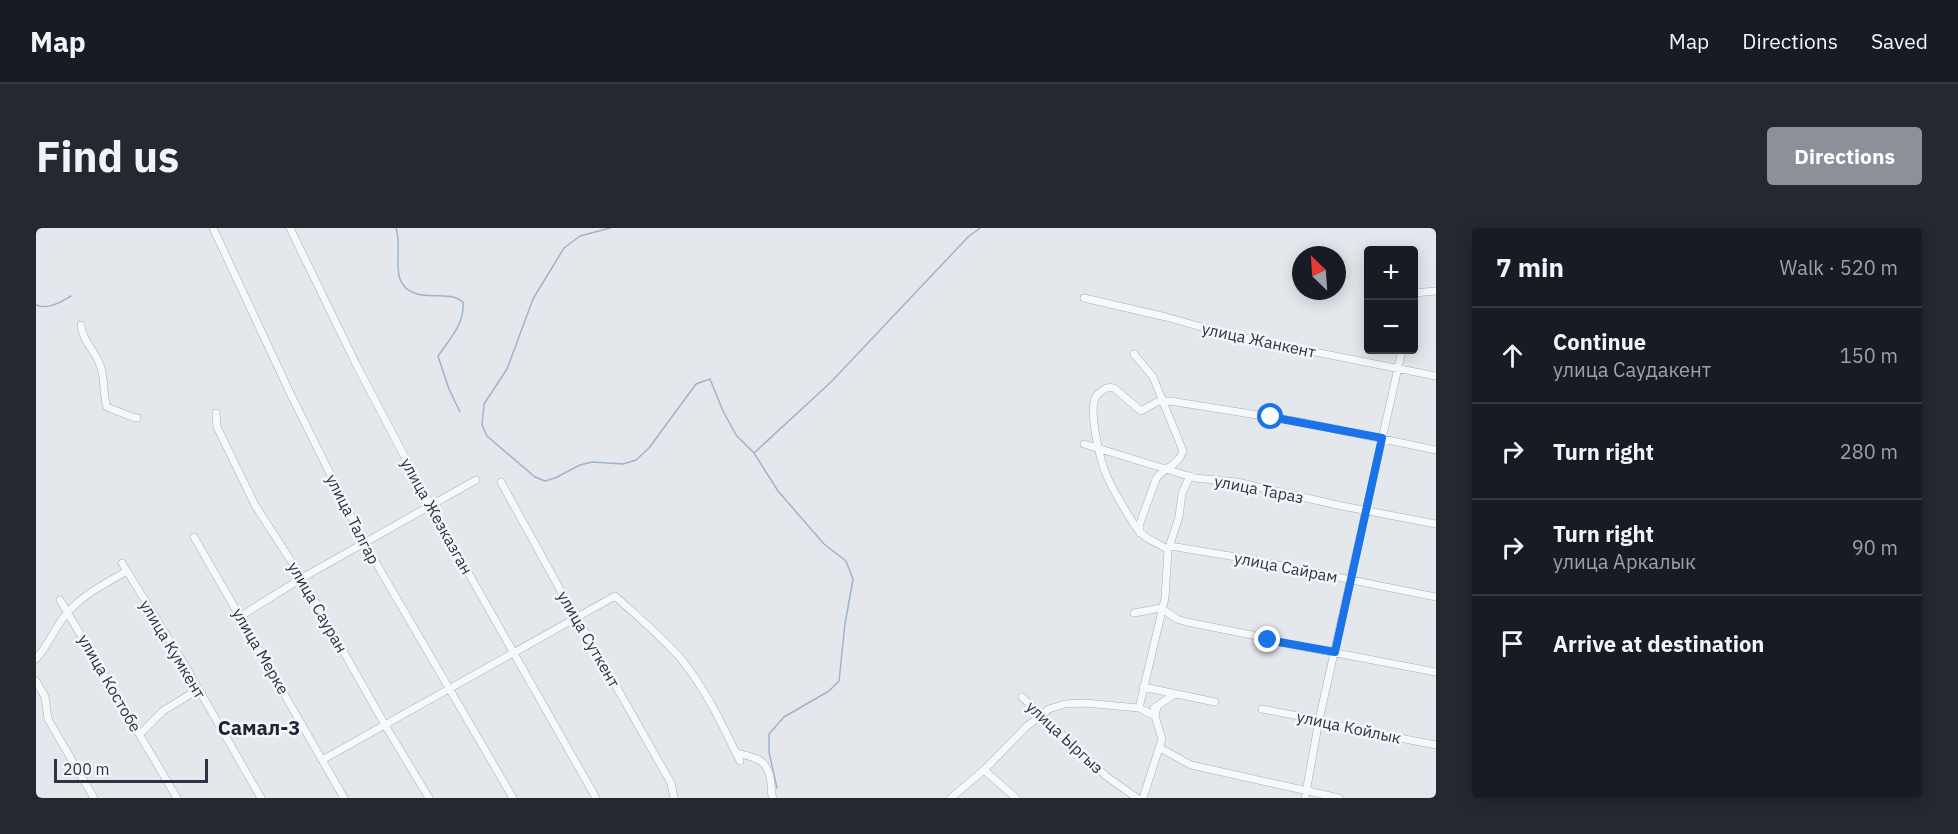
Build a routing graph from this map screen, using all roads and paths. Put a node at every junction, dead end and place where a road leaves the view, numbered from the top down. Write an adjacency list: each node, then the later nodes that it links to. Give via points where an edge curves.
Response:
1 (213, 228): 29 (street, улица Талгар)
2 (290, 228): 24 (street, улица Жезказган)
3 (1436, 291): 4 (street)
4 (1418, 293)
5 (1084, 298): 9 (street, улица Жанкент, via 1230,335)
6 (81, 325): 15 (street, via 81,333 99,361 107,406)
7 (1134, 354): 11 (street, via 1153,377)
8 (1401, 354): 9 (street)
9 (1399, 368): 10 (street, улица Жанкент); 16 (street)
10 (1436, 376)
11 (1162, 400): 12 (street); 14 (street); 18 (street, via 1141,411 1114,388 1105,388 1092,404)
12 (1181, 403): 14 (street); 16 (street)
13 (216, 412): 33 (street, улица Сауран, via 217,427 235,467)
14 (1169, 415): 20 (street, via 1183,451)
15 (137, 418)
16 (1382, 438): 19 (street); 25 (street)
17 (1084, 444): 18 (street, улица Тараз)
18 (1100, 449): 20 (street, улица Тараз); 27 (street, via 1106,474)
19 (1436, 450)
20 (1167, 469): 21 (street, улица Тараз); 27 (street, via 1156,479)
21 (1190, 476): 25 (street, улица Тараз); 30 (street)
22 (476, 480): 24 (street)
23 (501, 482): 41 (street, улица Суткент)
24 (431, 507): 29 (street); 43 (street, улица Жезказган)
25 (1366, 509): 26 (street, улица Тараз); 34 (street)
26 (1436, 524)
27 (1140, 532): 30 (street, via 1148,540)
28 (194, 537): 40 (street, улица Мерке)
29 (364, 544): 33 (street); 48 (street, улица Талгар)
30 (1169, 548): 34 (street, улица Сайрам); 37 (street)
31 (122, 563): 32 (street, улица Кумкент)
32 (127, 571): 38 (street, via 86,595); 49 (street, улица Кумкент)
33 (302, 578): 40 (street); 59 (street, улица Сауран)
34 (1351, 580): 35 (street, улица Сайрам); 42 (street)
35 (1436, 597)
36 (60, 600): 38 (street, улица Костобе)
37 (1161, 608): 39 (street); 42 (street, via 1187,622); 47 (street)
38 (68, 612): 44 (street); 60 (street, улица Костобе)
39 (1134, 613)
40 (241, 616): 64 (street, улица Мерке)
41 (576, 617): 43 (street); 63 (street, via 615,596 682,661 706,694); 75 (street, улица Суткент, via 671,783)
42 (1335, 652): 45 (street); 58 (street)
43 (513, 655): 48 (street); 74 (street, улица Жезказган)
44 (36, 659)
45 (1436, 672)
46 (36, 681): 68 (street, via 45,697 48,719)
47 (1143, 687): 50 (street); 55 (street)
48 (449, 689): 59 (street); 73 (street, улица Талгар)
49 (198, 690): 60 (street, via 163,711); 70 (street, улица Кумкент)
50 (1175, 693): 52 (street); 53 (street)
51 (1022, 697): 56 (street, улица Ыргыз)
52 (1215, 702)
53 (1157, 706): 55 (street); 57 (street)
54 (1262, 709): 58 (street, улица Койлык)
55 (1143, 710): 56 (street, via 1078,702); 57 (street)
56 (1039, 715): 66 (street); 79 (street, улица Ыргыз, via 1106,776)
57 (1155, 716): 62 (street, via 1162,735)
58 (1319, 720): 61 (street, улица Койлык); 67 (street)
59 (385, 725): 64 (street); 72 (street, улица Сауран)
60 (140, 734): 69 (street, улица Костобе)
61 (1436, 745)
62 (1160, 748): 67 (street, via 1191,765); 80 (street)
63 (736, 753): 65 (street); 76 (street, via 757,757 764,765)
64 (322, 760): 71 (street, улица Мерке)
65 (740, 761)
66 (984, 770): 77 (street); 78 (street)
67 (1305, 794): 81 (street)
68 (94, 798)
69 (177, 798)
70 (261, 798)
71 (344, 798)
72 (429, 798)
73 (513, 798)
74 (597, 798)
75 (674, 798)
76 (773, 798)
77 (951, 798)
78 (1016, 798)
79 (1137, 798)
80 (1143, 798)
81 (1339, 798)

